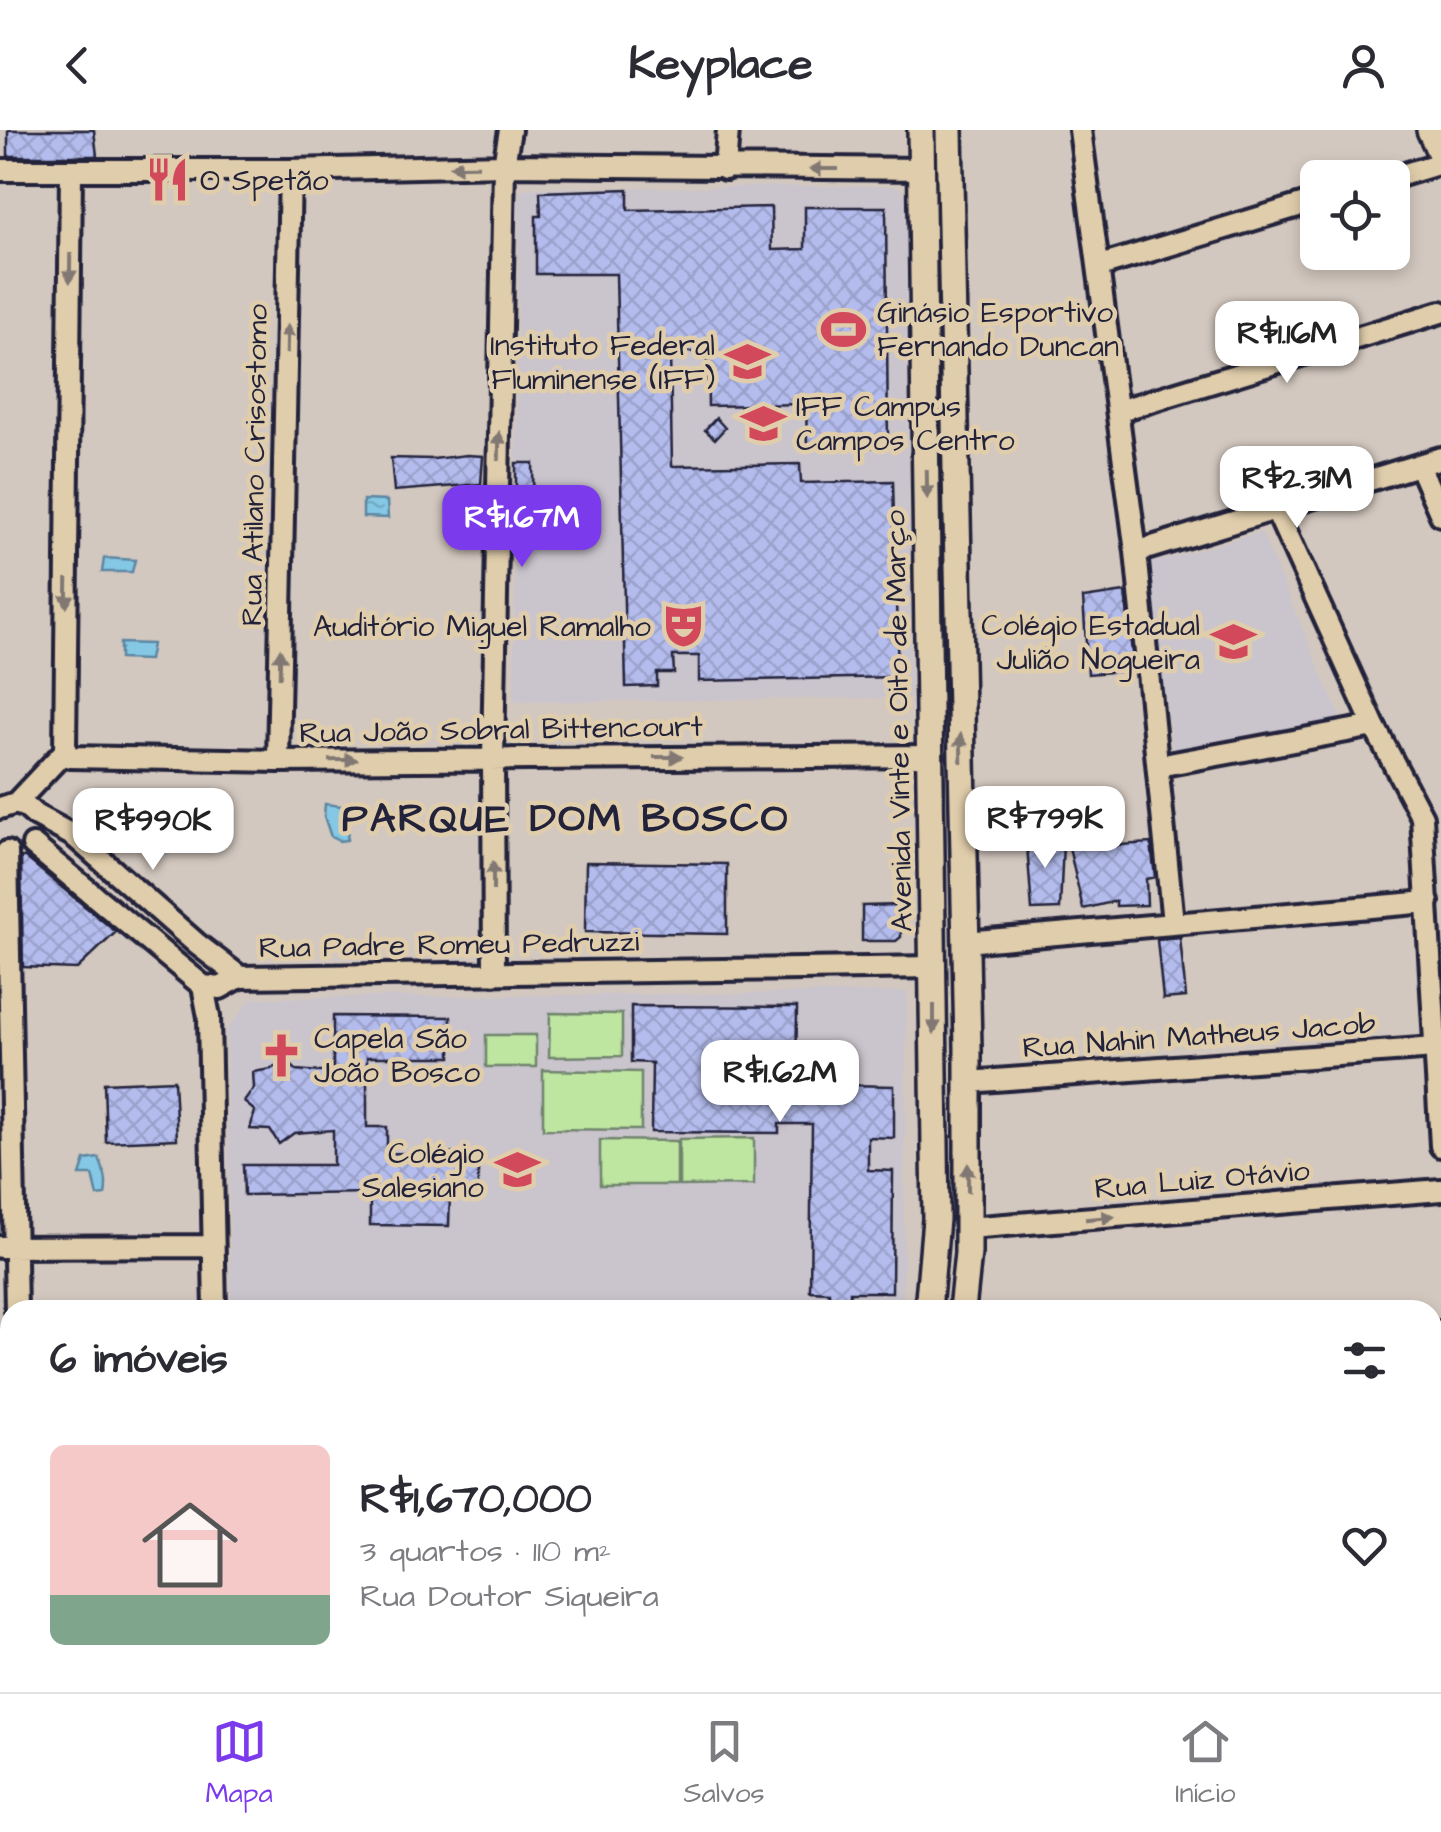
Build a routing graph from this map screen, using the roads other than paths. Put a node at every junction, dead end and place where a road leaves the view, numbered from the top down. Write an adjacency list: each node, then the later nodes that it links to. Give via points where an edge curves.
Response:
1 (510, 130): 9 (street)
2 (728, 130): 10 (street)
3 (921, 130): 13 (main road, Avenida Vinte e Oito de Março)
4 (1080, 130): 17 (street)
5 (1430, 130): 7 (main road)
6 (949, 138): 18 (main road, Avenida Vinte e Oito de Março)
7 (1441, 154)
8 (1441, 163): 15 (street)
9 (504, 165): 10 (street); 12 (street, one-way to 12); 29 (street, one-way to 9)
10 (724, 169): 13 (street, one-way to 10)
11 (0, 170): 14 (street)
12 (290, 170): 14 (street); 30 (street, Rua Atilano Crisostomo, one-way to 12)
13 (922, 170): 18 (main road, via 934,173 938,186 942,274); 28 (main road, Avenida Vinte e Oito de Março, one-way to 28)
14 (71, 171): 27 (street, one-way to 27)
15 (1410, 172)
16 (1300, 205): 17 (street)
17 (1100, 266): 20 (street)
18 (952, 312): 39 (main road, Avenida Vinte e Oito de Março, one-way to 18)
19 (1441, 312): 20 (street)
20 (1118, 411): 25 (street)
21 (1441, 458): 22 (street)
22 (1418, 466): 23 (street); 24 (street)
23 (1277, 512): 25 (street); 26 (street)
24 (1441, 515)
25 (1136, 552): 31 (street)
26 (1374, 726): 31 (street); 34 (street)
27 (68, 754): 30 (street, Rua João Sobral Bittencourt); 33 (street)
28 (932, 756): 29 (street, Rua João Sobral Bittencourt, one-way to 28); 32 (main road, Avenida Vinte e Oito de Março)
29 (493, 758): 30 (street, Rua João Sobral Bittencourt, one-way to 29); 41 (street, one-way to 29)
30 (278, 761)
31 (1158, 766): 38 (street)
32 (932, 785): 39 (main road, via 940,795 941,931 947,942); 40 (main road, Avenida Vinte e Oito de Março)
33 (22, 809): 35 (street, via 38,836); 42 (street, Rua Padre Romeu Pedruzzi, via 74,836)
34 (1431, 815): 37 (street)
35 (33, 845): 36 (street); 43 (street)
36 (4, 851): 52 (street)
37 (1428, 902): 38 (street); 44 (street)
38 (1173, 923): 39 (street)
39 (965, 942): 45 (main road, Avenida Vinte e Oito de Março)
40 (934, 967): 41 (street, Rua Padre Romeu Pedruzzi); 47 (main road, via 954,978 958,1097); 55 (main road, Avenida Vinte e Oito de Março, one-way to 55, via 936,1219)
41 (494, 974): 42 (street, Rua Padre Romeu Pedruzzi)
42 (240, 977): 43 (street)
43 (212, 987): 51 (street)
44 (1435, 1048): 45 (street, Rua Nahin Matheus Jacob); 46 (street)
45 (968, 1082): 47 (main road, Avenida Vinte e Oito de Março)
46 (1440, 1108): 48 (street)
47 (968, 1117): 50 (main road, Avenida Vinte e Oito de Março, one-way to 47)
48 (1441, 1146)
49 (1441, 1190): 50 (street, Rua Luiz Otávio, one-way to 49)
50 (968, 1228): 56 (main road, Avenida Vinte e Oito de Março)
51 (213, 1246): 52 (street); 54 (street)
52 (7, 1247): 53 (street)
53 (15, 1300)
54 (215, 1300)
55 (929, 1300)
56 (963, 1300)

